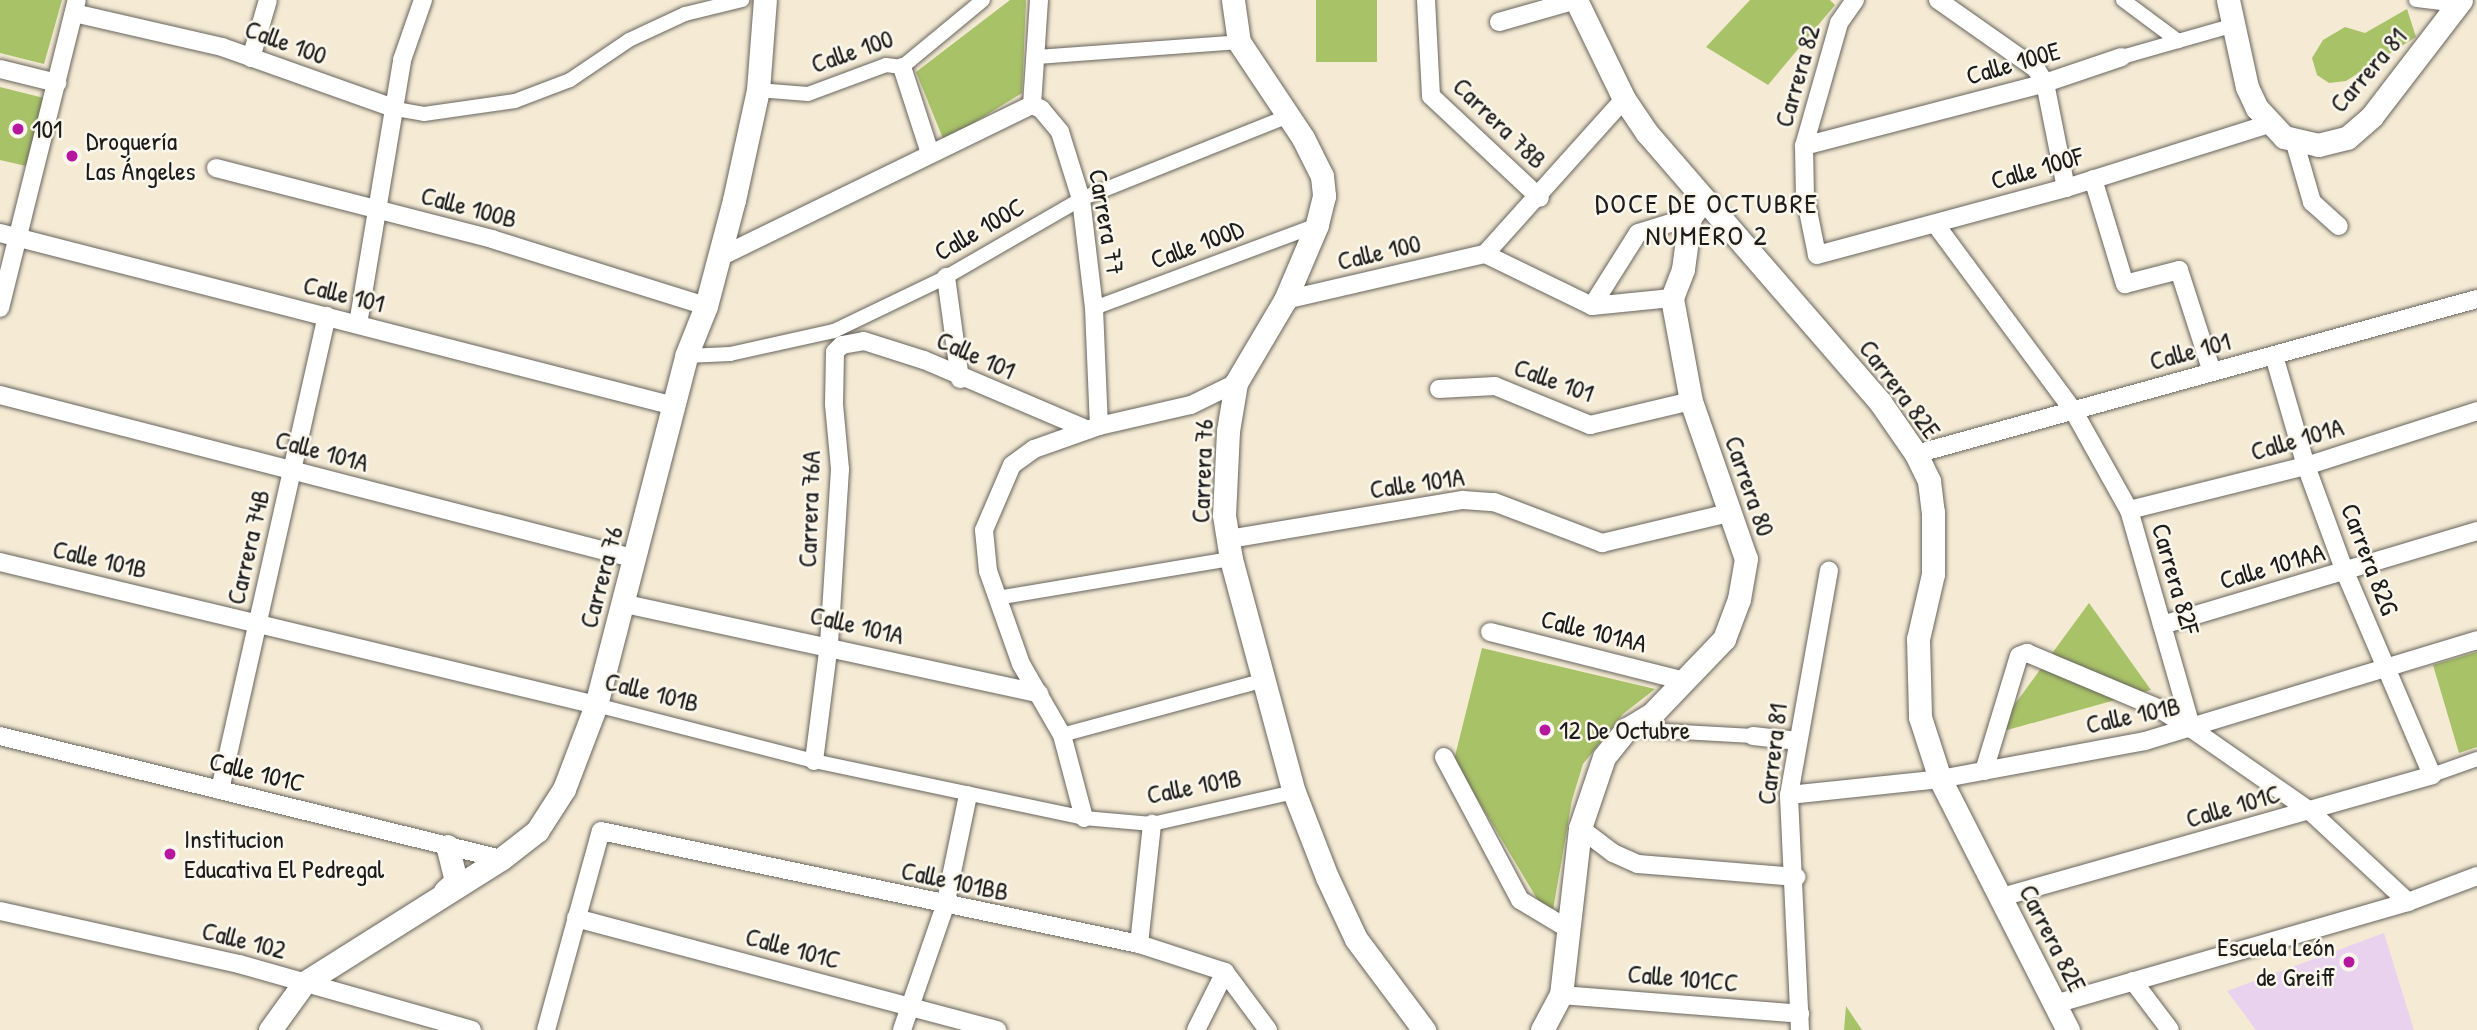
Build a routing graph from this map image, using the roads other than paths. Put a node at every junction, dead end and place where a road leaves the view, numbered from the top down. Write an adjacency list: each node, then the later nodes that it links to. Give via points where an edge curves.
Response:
1 (268, 0): 23 (street)
2 (422, 0): 31 (street, via 402,60)
3 (742, 0): 31 (street, via 685,14 629,40 570,79 524,98 424,114)
4 (765, 0): 28 (street, Carrera 76)
5 (983, 0): 24 (street, Calle 100)
6 (1040, 0): 21 (street)
7 (1233, 0): 20 (street, Carrera 76)
8 (1426, 0): 40 (street, Carrera 78B, via 1431,96)
9 (1576, 0): 17 (street); 29 (street, Carrera 82E)
10 (1855, 0): 35 (street, Carrera 82, via 1839,23)
11 (1938, 0): 26 (street, via 2036,69)
12 (2123, 0): 19 (street)
13 (2228, 0): 18 (street, Carrera 81)
14 (2416, 0): 15 (street)
15 (2459, 3): 34 (street, Carrera 81, via 2390,95 2347,138 2318,145)
16 (75, 7): 23 (street, Calle 100); 27 (street)
17 (1499, 22)
18 (2234, 25): 19 (street, Calle 100E); 33 (street, Carrera 81, via 2247,87)
19 (2178, 41): 22 (street, Calle 100E)
20 (1239, 42): 21 (street); 32 (street, Carrera 76)
21 (1037, 57): 30 (street)
22 (2122, 57): 26 (street, Calle 100E)
23 (251, 58): 31 (street, Calle 100)
24 (902, 67): 28 (street, Calle 100, via 886,65 808,94); 36 (street)
25 (0, 69): 27 (street)
26 (2045, 82): 35 (street, Calle 100E); 39 (street)
27 (57, 83): 47 (street)
28 (758, 90): 50 (street, Carrera 76)
29 (1624, 99): 40 (street); 42 (street, Carrera 82E)
30 (1032, 105): 36 (street); 41 (street, Carrera 77, via 1060,132)
31 (396, 108): 43 (street)
32 (1289, 116): 41 (street, Calle 100C); 44 (street, Carrera 76, via 1322,176 1324,196)
33 (2269, 124): 34 (street, Carrera 81); 38 (street, Calle 100F)
34 (2294, 140): 46 (street, via 2312,202)
35 (1804, 146): 49 (street, Carrera 82, via 1805,196)
36 (930, 153): 50 (street)
37 (216, 168): 43 (street, Calle 100B)
38 (2093, 179): 39 (street, Calle 100F); 64 (street, via 2125,284 2179,270)
39 (2066, 187): 45 (street, Calle 100F)
40 (1539, 198): 48 (street)
41 (1081, 199): 51 (street, Calle 100C); 57 (street, Carrera 77)
42 (1696, 209): 52 (street, Carrera 80); 56 (street, via 1638,233 1621,253); 74 (street, Carrera 82E, via 1880,402)
43 (381, 211): 55 (street, Calle 100B, via 492,239); 60 (street)
44 (1317, 225): 54 (street, Carrera 76); 57 (street, Calle 100D)
45 (1936, 225): 49 (street, Calle 100F); 71 (street, Carrera 82F)
46 (2339, 226)
47 (9, 235): 58 (street); 59 (street, Calle 101)
48 (1485, 254): 54 (street, Calle 100); 56 (street)
49 (1817, 255)
50 (718, 258): 55 (street, Carrera 76)
51 (946, 277): 62 (street, Calle 100C, via 834,331 730,354); 65 (street)
52 (1672, 298): 56 (street); 69 (street, Carrera 80)
53 (2477, 299): 63 (street, Calle 101)
54 (1285, 300): 66 (street, Carrera 76)
55 (706, 306): 62 (street, Carrera 76)
56 (1592, 306)
57 (1094, 308): 73 (street, Carrera 77)
58 (0, 309)
59 (327, 316): 60 (street, Calle 101); 76 (street, Carrera 74B)
60 (358, 324): 70 (street, Calle 101)
61 (842, 345): 65 (street, Calle 101, via 864,341 924,360); 91 (street, Carrera 76A, via 832,361 840,469)
62 (686, 356): 70 (street, Carrera 76)
63 (2274, 356): 64 (street, Calle 101); 75 (street, Carrera 82G)
64 (2212, 372): 71 (street, Calle 101)
65 (960, 379): 73 (street, Calle 101)
66 (1236, 383): 73 (street, via 1191,405); 80 (street, Carrera 76, via 1227,431 1224,515)
67 (1439, 389): 69 (street, Calle 101, via 1495,386 1590,425)
68 (0, 395): 76 (street, Calle 101A)
69 (1690, 401): 78 (street, Carrera 80)
70 (674, 406): 81 (street, Carrera 76)
71 (2073, 410): 74 (street, Calle 101); 77 (street, Carrera 82F)
72 (2477, 411): 75 (street, Calle 101A)
73 (1093, 428): 85 (street, via 1034,449 1012,466 984,530 988,571)
74 (1916, 453): 108 (street, Carrera 82E, via 1929,481 1933,574 1918,639 1915,680 1920,717)
75 (2306, 466): 77 (street, Calle 101A); 84 (street, Carrera 82G)
76 (292, 470): 81 (street, Calle 101A); 87 (street, Carrera 74B)
77 (2129, 510): 88 (street, Carrera 82F)
78 (1729, 513): 80 (street, Calle 101A, via 1602,543 1494,502 1463,500); 94 (street, Carrera 80, via 1746,559 1739,599 1724,639)
79 (2477, 531): 84 (street, Calle 101AA)
80 (1230, 549): 85 (street, Calle 101A); 93 (street, Carrera 76)
81 (632, 558): 86 (street, Carrera 76)
82 (0, 562): 87 (street, Calle 101B)
83 (1829, 571): 102 (street, Carrera 81)
84 (2345, 572): 88 (street, Calle 101AA); 92 (street, Carrera 82G)
85 (997, 598): 95 (street, via 1021,664)
86 (621, 603): 91 (street, Calle 101A); 96 (street, Carrera 76)
87 (258, 624): 96 (street, Calle 101B); 109 (street, Carrera 74B)
88 (2162, 625): 98 (street, Carrera 82F)
89 (1490, 632): 94 (street, Calle 101AA)
90 (2477, 640): 92 (street, Calle 101B)
91 (829, 644): 95 (street, Calle 101A); 105 (street, Carrera 76A)
92 (2385, 668): 98 (street, Calle 101B); 107 (street, Carrera 82G, via 2398,688)
93 (1261, 681): 99 (street); 110 (street, Carrera 76)
94 (1685, 681): 97 (street, Carrera 80, via 1652,714)
95 (1040, 693): 99 (street)
96 (596, 705): 105 (street, Calle 101B); 118 (street, Carrera 76, via 554,807 537,831)
97 (1627, 729): 101 (street); 116 (street, Carrera 80, via 1604,757)
98 (2192, 729): 106 (street, Calle 101B); 106 (street, via 2158,708 2027,653 2019,656); 113 (street)
99 (1062, 735): 114 (street)
100 (0, 736): 109 (street, Calle 101C)
101 (1753, 736): 102 (street)
102 (1798, 741): 112 (street, Carrera 81)
103 (1444, 757): 127 (street, via 1520,900)
104 (2477, 759): 107 (street, Calle 101C)
105 (814, 761): 111 (street, Calle 101B)
106 (1984, 771): 108 (street, Calle 101B)
107 (2432, 775): 113 (street, Calle 101C)
108 (1940, 779): 112 (street, Calle 101B); 122 (street, Carrera 82E)
109 (220, 790): 117 (street, Calle 101C)
110 (1294, 792): 115 (street, Calle 101B); 143 (street, Carrera 76, via 1356,939)
111 (968, 795): 114 (street, Calle 101B); 124 (street)
112 (1789, 795): 120 (street, Carrera 81)
113 (2310, 811): 122 (street, Calle 101C); 123 (street)
114 (1084, 818): 115 (street, Calle 101B)
115 (1152, 824): 128 (street)
116 (1580, 828): 120 (street, via 1613,853 1637,864); 127 (street, Carrera 80)
117 (447, 846): 118 (street, Calle 101C); 121 (street, via 456,881)
118 (501, 859): 121 (street, Carrera 76)
119 (2477, 876): 123 (street)
120 (1796, 877): 135 (street, Carrera 81)
121 (445, 891): 131 (street, Carrera 76)
122 (2002, 897): 133 (street, Carrera 82E)
123 (2408, 901): 130 (street)
124 (945, 906): 126 (street, Calle 101BB, via 601,831); 128 (street, Calle 101BB); 134 (street)
125 (0, 911): 131 (street, Calle 102)
126 (576, 918): 134 (street, Calle 101C); 138 (street)
127 (1570, 930): 132 (street, Carrera 80)
128 (1139, 944): 129 (street, Calle 101BB)
129 (1225, 972): 141 (street); 142 (street)
130 (2133, 981): 133 (street); 146 (street)
131 (304, 983): 136 (street, Carrera 76); 137 (street, Calle 102)
132 (1562, 995): 135 (street, Calle 101CC); 144 (street, Carrera 80)
133 (2055, 1004): 145 (street, Carrera 82E)
134 (909, 1005): 139 (street); 140 (street, Calle 101C)
135 (1800, 1022)
136 (270, 1030)
137 (472, 1030)
138 (546, 1030)
139 (902, 1030)
140 (997, 1030)
141 (1196, 1030)
142 (1268, 1030)
143 (1424, 1030)
144 (1542, 1030)
145 (2068, 1030)
146 (2170, 1030)

